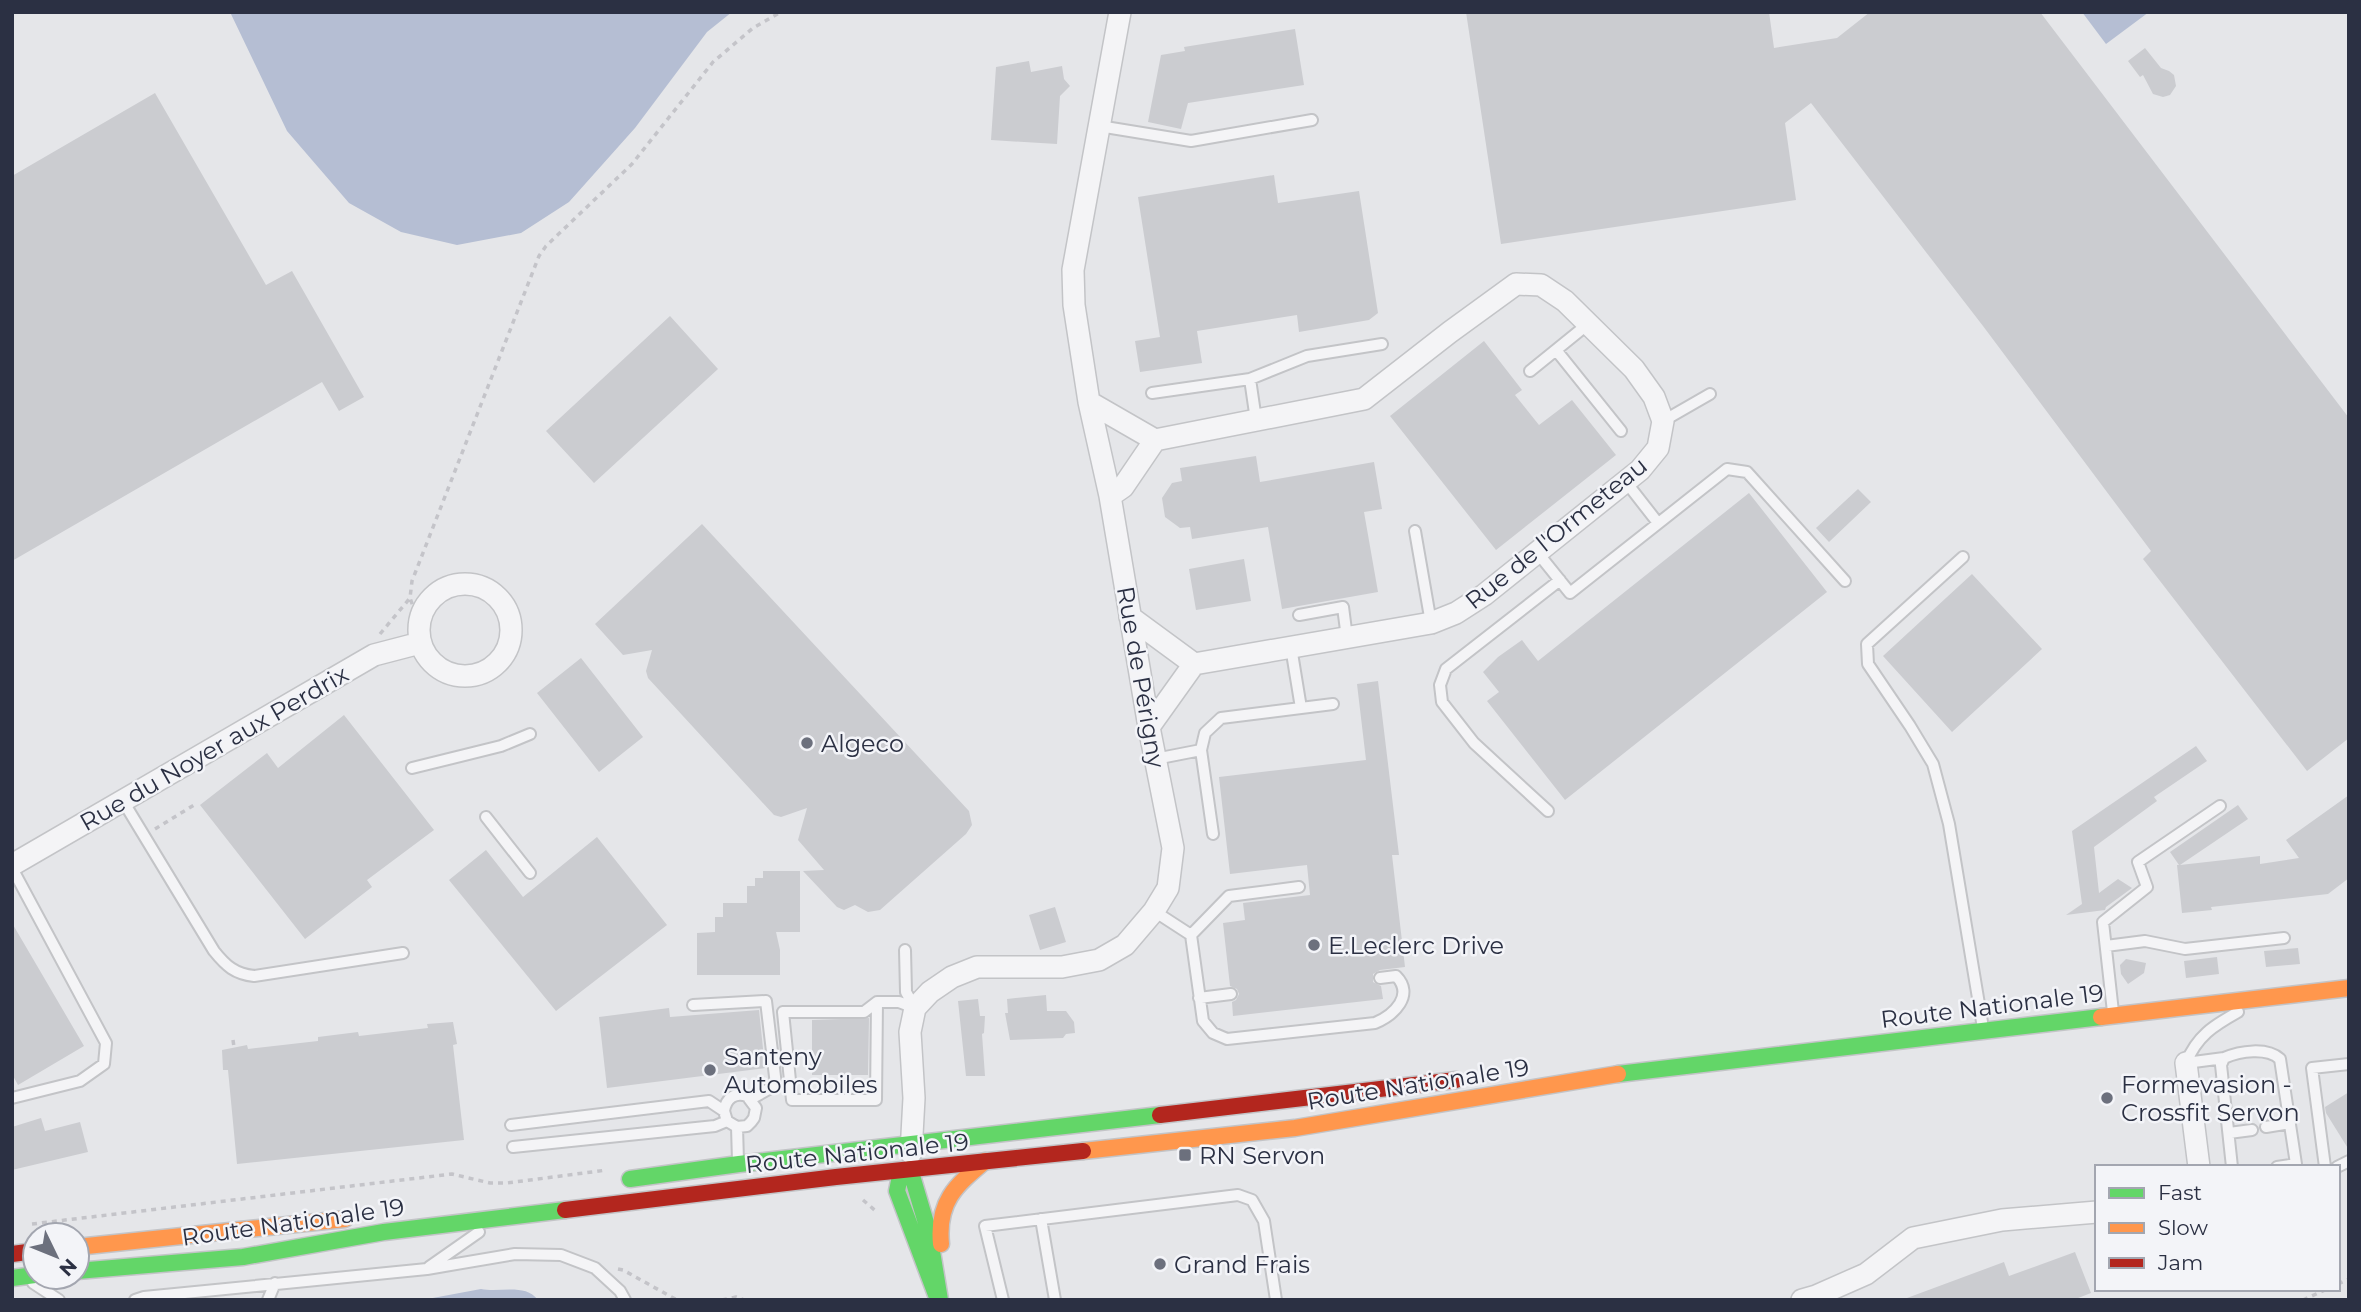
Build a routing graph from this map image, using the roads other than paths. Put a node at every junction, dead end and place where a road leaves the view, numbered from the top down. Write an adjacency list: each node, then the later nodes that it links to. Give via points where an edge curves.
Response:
1 (1120, 12): 3 (street, Rue de Périgny)
2 (1312, 120): 3 (lane, via 1191,141)
3 (1099, 126): 11 (street, Rue de Périgny, via 1073,270)
4 (1588, 324): 6 (lane); 12 (street, via 1541,285 1516,284 1364,399); 13 (street, via 1634,369 1654,397)
5 (1382, 344): 8 (lane, via 1307,356)
6 (1556, 351): 7 (lane); 14 (lane)
7 (1530, 371)
8 (1250, 379): 9 (lane); 12 (lane)
9 (1152, 393)
10 (1710, 394): 13 (lane)
11 (1089, 402): 15 (street); 17 (street, Rue de Périgny)
12 (1256, 420): 15 (street)
13 (1663, 421): 16 (street, Rue de l'Ormeteau, via 1658,448)
14 (1621, 431)
15 (1155, 440): 17 (street, via 1123,487)
16 (1626, 482): 18 (lane); 20 (street, Rue de l'Ormeteau)
17 (1110, 496): 25 (street, Rue de Périgny)
18 (1658, 523): 22 (lane, via 1570,593); 23 (lane, via 1727,468 1746,472)
19 (1415, 531): 26 (lane)
20 (1537, 552): 22 (lane); 26 (street, Rue de l'Ormeteau, via 1484,595)
21 (1963, 557): 61 (lane, via 1867,644 1868,664 1933,764 1949,824)
22 (1560, 580): 40 (lane, via 1446,669 1440,685 1442,702 1474,743)
23 (1845, 581)
24 (1299, 615): 28 (lane, via 1343,607)
25 (1130, 617): 30 (street); 33 (street, Rue de Périgny)
26 (1432, 623): 28 (street, Rue de l'Ormeteau)
27 (420, 633): 27 (street, via 432,662 440,669 473,675 498,662 508,645 511,626 500,600 485,588 466,583 439,591 425,606); 38 (street, Rue du Noyer aux Perdrix, via 374,655)
28 (1347, 638): 29 (street, Rue de l'Ormeteau)
29 (1291, 648): 30 (street, Rue de l'Ormeteau); 32 (lane)
30 (1194, 664): 33 (street)
31 (1333, 704): 32 (lane)
32 (1301, 708): 35 (lane, via 1221,718 1205,733)
33 (1149, 727): 36 (street, Rue de Périgny)
34 (530, 734): 37 (lane, via 501,746)
35 (1201, 750): 36 (lane); 42 (lane)
36 (1155, 759): 46 (street, Rue de Périgny, via 1173,848 1168,888)
37 (412, 768)
38 (124, 801): 43 (street, Rue du Noyer aux Perdrix); 51 (lane, via 214,951 240,974 254,976)
39 (2220, 806): 49 (lane, via 2138,862 2147,887 2103,922)
40 (1549, 811)
41 (485, 817): 44 (lane)
42 (1213, 834)
43 (12, 866): 68 (lane, via 106,1043 104,1064 80,1081)
44 (530, 873)
45 (1299, 887): 47 (lane, via 1229,896)
46 (1154, 911): 47 (lane); 59 (street, Rue de Périgny, via 1125,945 1099,960 1062,967 977,967 952,977)
47 (1191, 935): 55 (lane)
48 (2284, 938): 49 (lane, via 2185,949 2145,941)
49 (2106, 946): 60 (lane)
50 (905, 950): 59 (lane, via 906,992)
51 (403, 953)
52 (1380, 978): 55 (lane, via 1396,976 1404,990 1402,1000 1385,1019 1240,1038 1213,1033 1203,1021)
53 (2349, 988): 56 (main road, Route Nationale 19)
54 (1231, 994): 55 (lane)
55 (1199, 998)
56 (2266, 998): 60 (main road, Route Nationale 19); 63 (lane, via 2210,1027)
57 (877, 1002): 57 (lane, via 864,1012 783,1012 792,1100 876,1100); 59 (lane, via 900,1002)
58 (693, 1005): 69 (lane, via 766,1001 776,1085)
59 (915, 1008): 76 (street, via 910,1032)
60 (2113, 1015): 61 (main road, Route Nationale 19)
61 (1983, 1030): 65 (main road, Route Nationale 19)
62 (2224, 1058): 63 (lane); 71 (lane, via 2266,1051 2280,1059); 75 (lane)
63 (2186, 1063): 80 (street)
64 (2349, 1064): 83 (lane, via 2312,1068)
65 (1640, 1070): 66 (main road, Route Nationale 19); 78 (main road, Route Nationale 19, via 1294,1128)
66 (1539, 1072)
67 (1473, 1078): 76 (main road, Route Nationale 19)
68 (12, 1098)
69 (751, 1099): 70 (lane, via 742,1094 731,1097 724,1105); 70 (lane, via 756,1108 747,1126)
70 (729, 1120): 72 (lane, via 709,1101); 77 (lane, via 715,1126); 79 (lane)
71 (2290, 1123): 73 (lane); 82 (lane, via 2296,1164)
72 (511, 1125)
73 (2266, 1127)
74 (2252, 1130): 75 (lane)
75 (2229, 1133): 81 (lane)
76 (911, 1144): 79 (main road, Route Nationale 19); 84 (street)
77 (513, 1147)
78 (985, 1161): 84 (main road, Route Nationale 19); 101 (main road, via 961,1180 940,1215 946,1277)
79 (738, 1164): 85 (main road, Route Nationale 19)
80 (2199, 1165)
81 (2232, 1165)
82 (2290, 1165)
83 (2325, 1165)
84 (910, 1169): 86 (main road, Route Nationale 19); 93 (main road, via 897,1191); 101 (main road, via 936,1258)
85 (614, 1175)
86 (836, 1177): 87 (main road); 90 (main road, Route Nationale 19)
87 (863, 1188)
88 (883, 1208): 93 (main road, via 898,1212)
89 (2095, 1212): 105 (street, via 2002,1220 1913,1238 1866,1274)
90 (523, 1215): 95 (lane, via 476,1233); 96 (main road, Route Nationale 19, via 384,1232 243,1257)
91 (357, 1218): 94 (main road, Route Nationale 19)
92 (1041, 1219): 102 (lane, via 985,1226); 103 (lane); 104 (lane, via 1238,1195 1252,1200 1264,1221)
93 (911, 1230): 101 (main road)
94 (91, 1246)
95 (427, 1269): 97 (lane); 100 (lane, via 515,1254 561,1255 595,1268)
96 (91, 1270)
97 (275, 1283): 98 (lane); 99 (lane)
98 (135, 1300)
99 (268, 1300)
100 (625, 1300)
101 (940, 1300)
102 (1003, 1300)
103 (1055, 1300)
104 (1276, 1300)
105 (1802, 1300)

